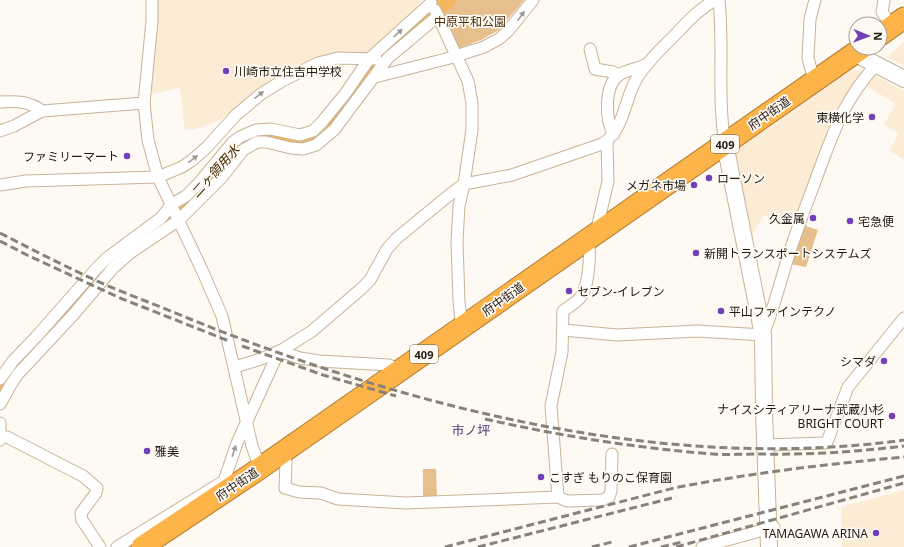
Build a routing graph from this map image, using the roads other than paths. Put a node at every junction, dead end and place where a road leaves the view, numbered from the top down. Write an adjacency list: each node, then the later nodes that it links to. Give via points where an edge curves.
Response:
1 (152, 0): 22 (street)
2 (533, 0): 10 (street, one-way to 2, via 499,39)
3 (715, 0): 15 (street, via 701,8)
4 (719, 0): 26 (street)
5 (815, 0): 20 (street, via 810,19 808,58)
6 (884, 0): 8 (street, via 882,12)
7 (434, 8): 10 (street); 13 (street); 14 (street, one-way to 7)
8 (892, 27)
9 (590, 49): 17 (street, via 595,69)
10 (456, 56): 18 (street); 28 (street, via 468,81 472,104 472,130)
11 (851, 56): 20 (highway, 府中街道 / 409)
12 (864, 56): 16 (street)
13 (388, 58): 14 (street); 18 (street)
14 (369, 59): 27 (street, one-way to 14, via 191,161 256,98 282,81 318,63 338,58); 30 (street, via 345,94 313,131 300,135 265,129 240,137 195,188)
15 (646, 65): 17 (street); 25 (street, via 636,79)
16 (876, 65): 19 (street); 36 (street, via 853,92 836,126 803,211)
17 (619, 75): 25 (street, via 611,85 608,95)
18 (375, 77): 31 (street, via 334,130 316,145 303,149 257,142 243,150 222,177)
19 (904, 79)
20 (814, 81): 26 (highway, 府中街道 / 409)
21 (0, 102): 23 (street, via 19,101 36,106)
22 (144, 104): 23 (street); 27 (street, via 148,140)
23 (42, 111): 24 (street)
24 (0, 131)
25 (610, 137): 28 (street, via 596,146 512,175); 32 (street, via 608,181)
26 (725, 144): 32 (highway, 府中街道 / 409); 36 (street)
27 (158, 176): 29 (street, via 26,181); 30 (street)
28 (464, 184): 34 (street, via 459,206 457,241); 37 (street, via 397,238 387,249 370,280 361,289 312,331)
29 (0, 185)
30 (172, 204): 31 (street); 40 (street, via 161,218 96,269 13,361)
31 (179, 220): 38 (street, via 222,316); 41 (street, via 114,267 18,374)
32 (592, 237): 34 (highway, 府中街道 / 409); 35 (street, via 588,275 582,294 563,311)
33 (904, 318): 45 (street, via 848,387 828,442)
34 (462, 327): 39 (highway, 府中街道 / 409)
35 (563, 330): 36 (street, via 617,335 697,331); 50 (street, via 562,352 551,406)
36 (763, 335): 45 (street)
37 (279, 351): 38 (street); 39 (street, via 319,361 389,365); 42 (street)
38 (235, 367): 42 (street)
39 (400, 370): 46 (highway, 府中街道 / 409)
40 (0, 379)
41 (0, 404)
42 (246, 422): 48 (street); 49 (street, one-way to 42, via 237,443)
43 (0, 423): 44 (street)
44 (0, 439): 52 (street, via 7,437 83,476 97,488 81,513 82,520)
45 (766, 445): 51 (street)
46 (280, 454): 48 (highway, 府中街道 / 409); 50 (street, via 286,462 285,488 299,492 321,493 338,499 406,503)
47 (612, 454): 50 (street, via 611,491 608,497 602,500 567,501)
48 (260, 468): 49 (highway, 府中街道 / 409)
49 (228, 485): 53 (street); 54 (highway, 府中街道 / 409)
50 (558, 497)
51 (772, 528): 55 (street); 56 (street)
52 (100, 547)
53 (117, 547)
54 (142, 547)
55 (702, 547)
56 (769, 547)

